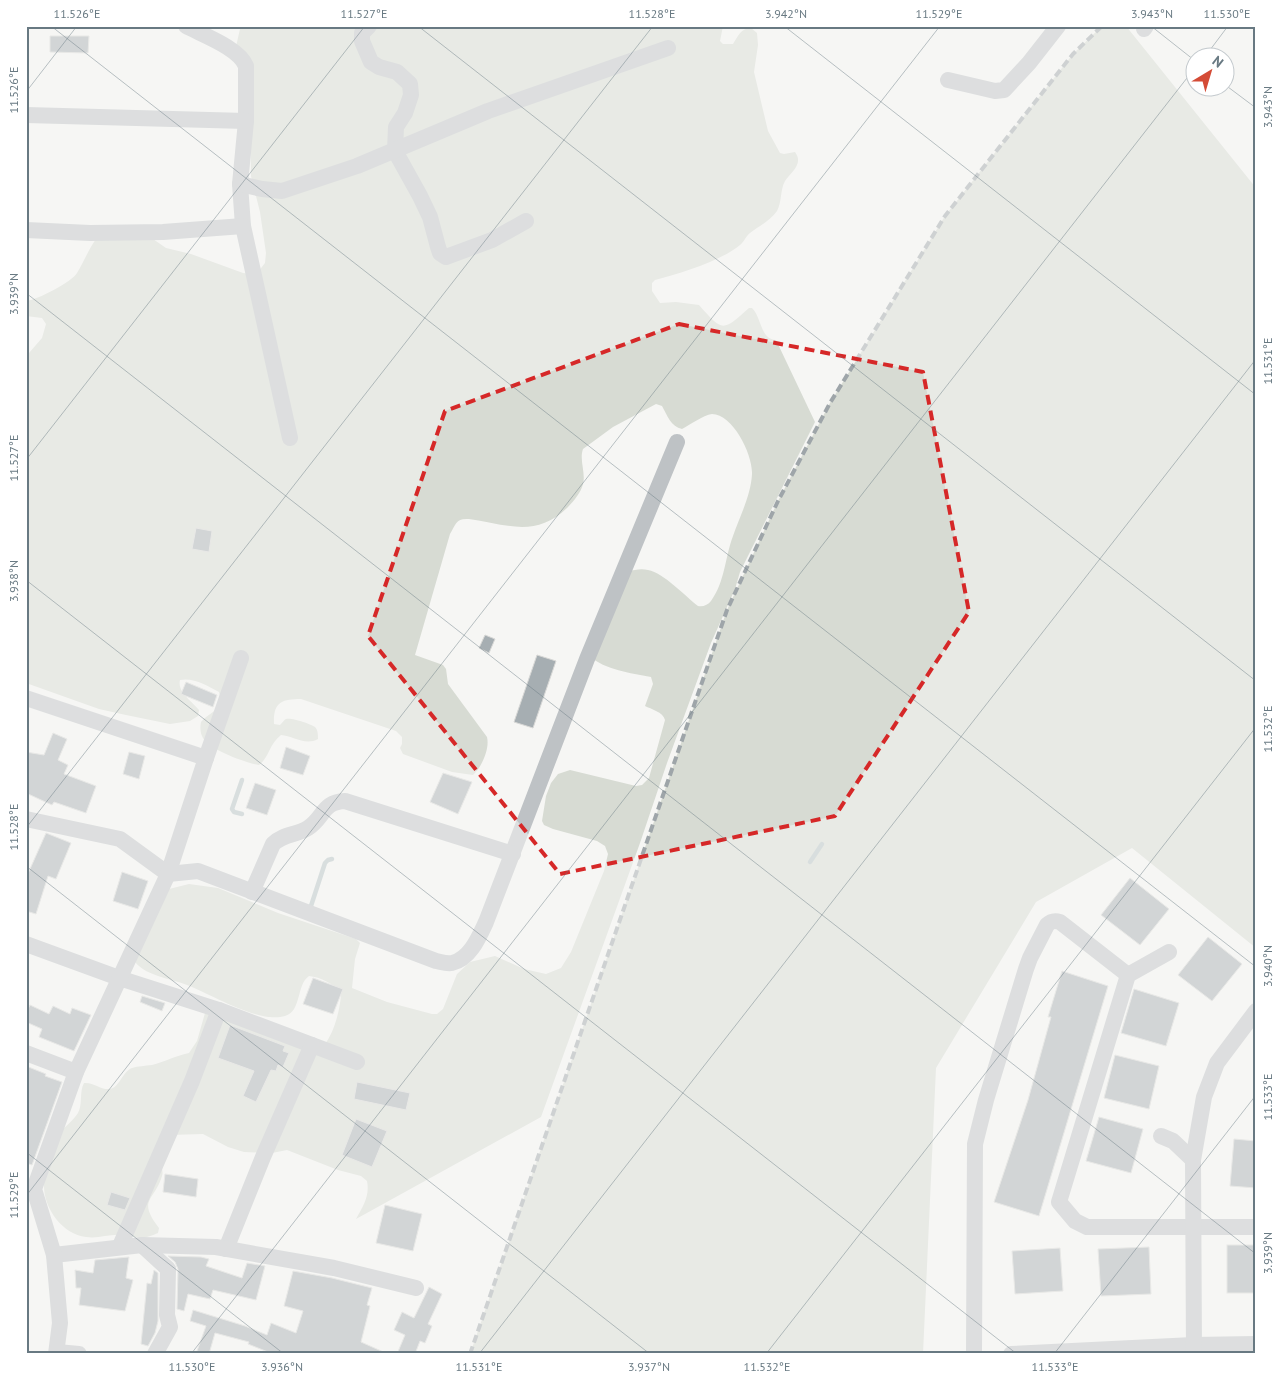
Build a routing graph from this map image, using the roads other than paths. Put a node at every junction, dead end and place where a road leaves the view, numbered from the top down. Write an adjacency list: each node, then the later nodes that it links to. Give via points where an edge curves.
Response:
1 (186, 26): 7 (street, via 243,60 246,66)
2 (369, 26): 8 (street, via 362,33 362,41 371,62 397,72 410,84 411,95 396,127)
3 (1058, 26): 5 (street, via 1004,90 995,91)
4 (668, 48): 8 (street, via 488,111)
5 (948, 80)
6 (26, 115): 7 (street)
7 (246, 121): 9 (street)
8 (395, 151): 9 (street, via 282,191); 10 (street, via 430,217 440,253 446,257 492,240)
9 (240, 184): 11 (street)
10 (526, 221)
11 (243, 226): 12 (street, via 163,232); 13 (street)
12 (26, 230)
13 (290, 438)
14 (677, 442): 19 (street, via 587,659)
15 (241, 658): 17 (street)
16 (26, 698): 17 (street)
17 (206, 758): 20 (street)
18 (26, 819): 20 (street, via 120,839)
19 (514, 854): 21 (street, via 345,801 335,802 308,828 273,844); 21 (street, via 474,946 461,959 450,964)
20 (168, 874): 21 (street, via 198,871); 25 (street)
21 (252, 892)
22 (26, 944): 25 (street)
23 (1169, 952): 24 (street)
24 (1128, 975): 36 (street, via 1059,1202 1075,1221 1087,1227); 47 (street, via 1055,920 1047,925 1030,958 975,1144)
25 (119, 978): 26 (street); 31 (street)
26 (219, 1010): 28 (street); 38 (street, via 192,1081)
27 (1256, 1011): 33 (street, via 1217,1063 1210,1079)
28 (312, 1045): 30 (street); 39 (street)
29 (26, 1052): 31 (street)
30 (357, 1062)
31 (76, 1072): 34 (street)
32 (1161, 1136): 33 (street, via 1173,1141)
33 (1192, 1160): 36 (street)
34 (30, 1189): 40 (street)
35 (1256, 1227): 36 (street)
36 (1194, 1228): 43 (street)
37 (142, 1245): 38 (street); 39 (street); 46 (street, via 168,1269 167,1315 170,1327)
38 (120, 1246): 40 (street)
39 (226, 1249): 41 (street, via 334,1268)
40 (54, 1255): 44 (street, via 60,1323)
41 (416, 1288)
42 (1256, 1344): 43 (street)
43 (1193, 1350): 48 (street)
44 (56, 1353): 45 (street)
45 (79, 1354)
46 (155, 1354)
47 (974, 1354)
48 (1011, 1354)

